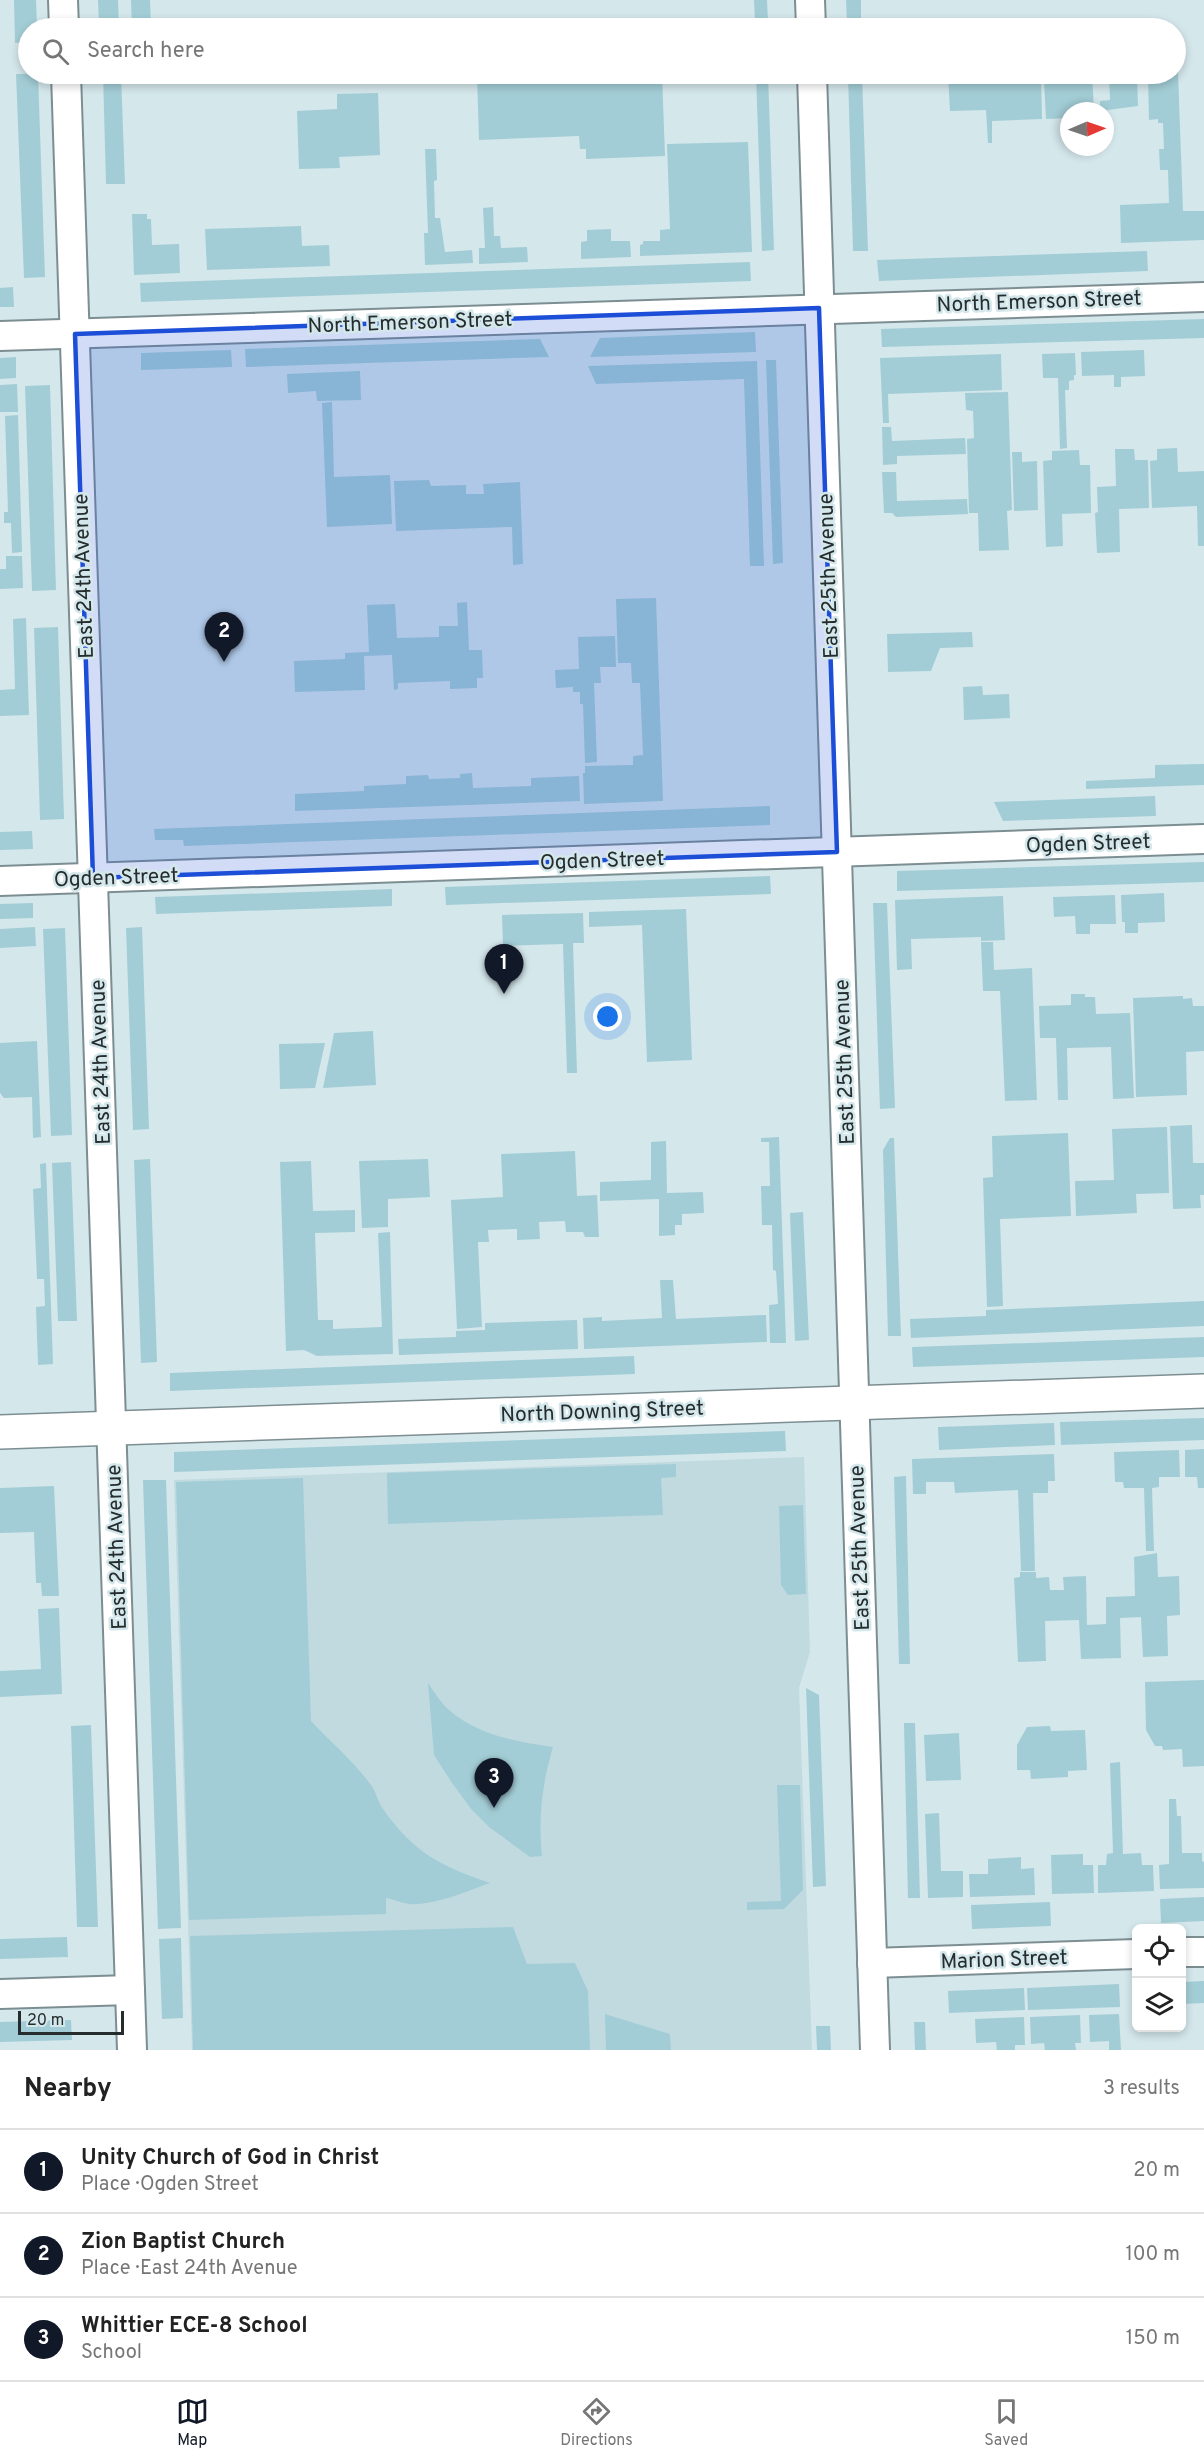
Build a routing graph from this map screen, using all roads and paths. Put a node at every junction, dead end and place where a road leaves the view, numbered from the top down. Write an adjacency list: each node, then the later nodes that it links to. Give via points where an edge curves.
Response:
1 (63, 0): 3 (street)
2 (810, 0): 4 (street)
3 (64, 18)
4 (811, 18)
5 (66, 84): 9 (street, East 24th Avenue)
6 (812, 84): 8 (street, East 25th Avenue)
7 (1204, 297): 8 (street, North Emerson Street)
8 (819, 308): 9 (street, North Emerson Street); 12 (street, East 25th Avenue)
9 (75, 334): 10 (street, North Emerson Street); 13 (street, East 24th Avenue)
10 (0, 336)
11 (1204, 839): 12 (street, Ogden Street)
12 (837, 852): 13 (street, Ogden Street); 16 (street, East 25th Avenue)
13 (93, 878): 14 (street, Ogden Street); 17 (street, East 24th Avenue)
14 (0, 881)
15 (1204, 1391): 16 (main road, North Downing Street)
16 (854, 1403): 17 (main road, North Downing Street); 22 (street, East 25th Avenue)
17 (113, 1428): 18 (main road, North Downing Street); 23 (street, East 24th Avenue)
18 (0, 1432)
19 (1186, 1952): 20 (street)
20 (1204, 1952)
21 (1132, 1954): 22 (street, Marion Street)
22 (872, 1963): 26 (street, East 25th Avenue)
23 (130, 1990): 24 (street); 25 (street, East 24th Avenue)
24 (0, 1994)
25 (132, 2050)
26 (875, 2050)

